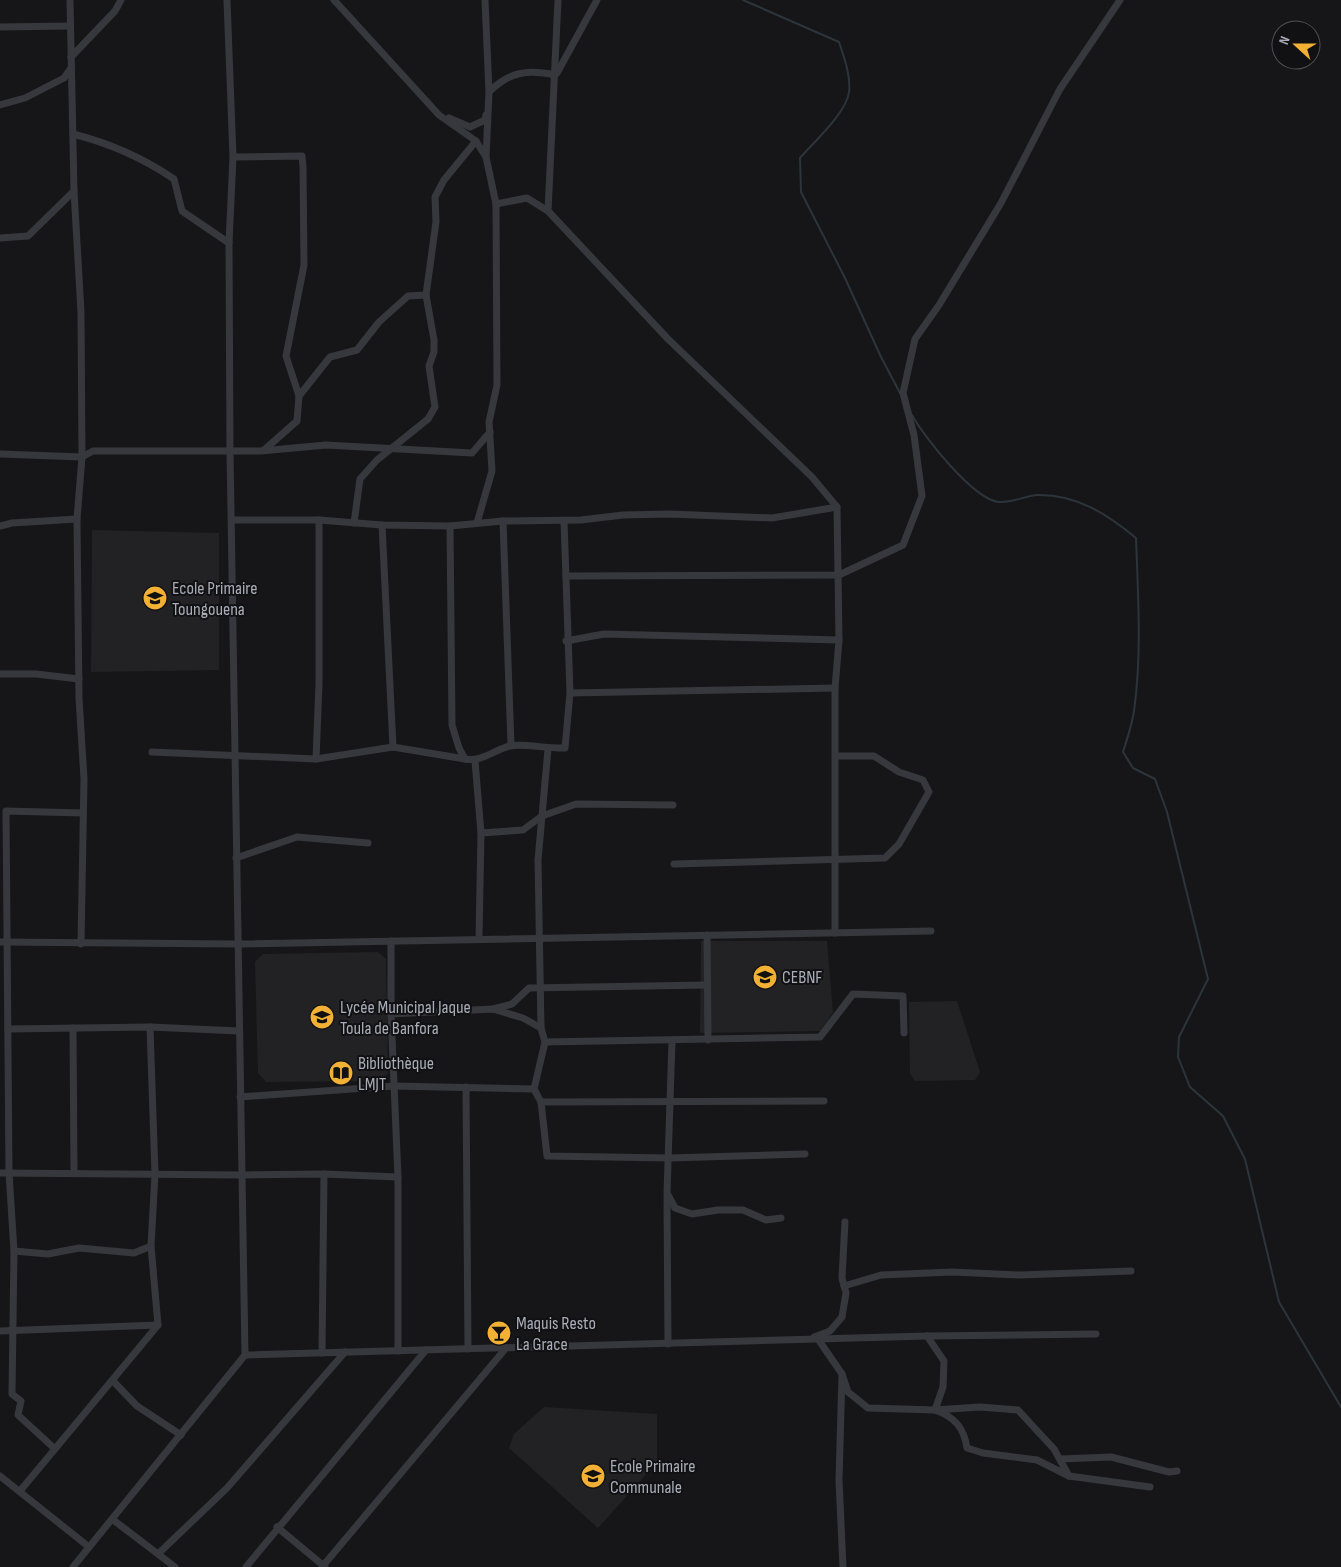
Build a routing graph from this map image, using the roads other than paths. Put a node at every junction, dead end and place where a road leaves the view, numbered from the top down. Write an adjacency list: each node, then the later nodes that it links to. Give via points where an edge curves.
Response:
1 (70, 0): 9 (street)
2 (121, 0): 11 (street)
3 (226, 0): 21 (street)
4 (334, 0): 17 (street)
5 (485, 0): 14 (street)
6 (558, 0): 13 (street)
7 (597, 0): 13 (street)
8 (1120, 0): 46 (street, via 1060,89 1001,203 939,306 915,339 903,393 914,435 922,496 903,545)
9 (70, 26): 10 (street); 11 (street)
10 (0, 27)
11 (71, 57): 12 (street)
12 (71, 67): 15 (street, via 64,78 25,98); 18 (street)
13 (555, 75): 14 (street, via 538,71 508,76); 24 (street)
14 (488, 92): 16 (street)
15 (0, 105)
16 (487, 112): 17 (street, via 485,120 470,127); 20 (street)
17 (439, 115): 19 (street)
18 (73, 134): 22 (street); 26 (street, via 98,140 149,162 174,179 182,211)
19 (476, 141): 20 (street); 27 (street, via 434,197 436,222)
20 (486, 156): 23 (street)
21 (233, 157): 26 (street); 28 (street, via 302,156 304,265 286,356)
22 (74, 190): 25 (street, via 28,236); 34 (street, via 81,312)
23 (496, 204): 24 (street, via 526,198); 29 (street, via 497,386)
24 (548, 211): 35 (street, via 668,339 812,477)
25 (0, 238)
26 (229, 243): 32 (street)
27 (426, 295): 28 (street, via 408,296 379,322 357,350 330,357); 30 (street, via 434,340 429,366 435,407 428,419)
28 (299, 396): 31 (street, via 297,421)
29 (490, 432): 30 (street, via 472,452); 41 (street, via 492,470)
30 (394, 448): 31 (street, via 326,445); 42 (street, via 377,460 360,480)
31 (264, 450): 32 (street)
32 (230, 452): 34 (street, via 93,451); 37 (street)
33 (0, 454): 34 (street)
34 (82, 457): 36 (street)
35 (837, 507): 39 (street, via 772,518 670,514); 46 (street)
36 (77, 519): 44 (street); 51 (street)
37 (232, 520): 38 (street); 58 (street)
38 (319, 520): 42 (street); 60 (street)
39 (564, 520): 40 (street); 47 (street)
40 (503, 521): 41 (street); 54 (street)
41 (477, 523): 45 (street)
42 (354, 524): 43 (street)
43 (382, 525): 45 (street); 55 (street)
44 (0, 526)
45 (450, 526): 61 (street, via 452,726)
46 (839, 575): 47 (street); 48 (street)
47 (566, 576): 49 (street)
48 (839, 640): 49 (street, via 604,634); 52 (street)
49 (566, 641): 53 (street)
50 (0, 674): 51 (street, via 36,674)
51 (79, 680): 64 (street)
52 (835, 688): 53 (street); 59 (street)
53 (570, 692): 56 (street, via 565,748)
54 (511, 745): 56 (street); 62 (street)
55 (393, 747): 60 (street); 61 (street)
56 (548, 749): 65 (street)
57 (152, 752): 58 (street)
58 (234, 756): 60 (street); 68 (street)
59 (836, 756): 69 (street); 69 (street, via 874,756 899,772 923,780 929,792 899,844 885,858)
60 (316, 759)
61 (465, 759): 62 (street)
62 (475, 761): 66 (street)
63 (673, 805): 65 (street, via 576,804)
64 (83, 813): 78 (street, via 6,812); 79 (street)
65 (542, 816): 66 (street, via 522,830); 74 (street, via 538,860)
66 (481, 833): 75 (street)
67 (368, 843): 68 (street, via 297,837)
68 (236, 858): 80 (street)
69 (834, 858): 70 (street); 72 (street)
70 (674, 864)
71 (931, 931): 72 (street)
72 (835, 933): 73 (street)
73 (706, 935): 74 (street); 81 (street)
74 (538, 937): 75 (street); 82 (street)
75 (480, 938): 76 (street)
76 (391, 941): 80 (street); 84 (street)
77 (0, 942): 78 (street)
78 (8, 942): 79 (street); 86 (street)
79 (81, 944): 80 (street)
80 (237, 944): 89 (street)
81 (707, 985): 82 (street); 91 (street)
82 (541, 987): 83 (street, via 529,988 512,1004); 88 (street)
83 (493, 1009): 84 (street); 88 (street, via 523,1018)
84 (391, 1014): 94 (street)
85 (150, 1027): 87 (street); 89 (street); 106 (street)
86 (8, 1028): 87 (street); 104 (street)
87 (73, 1028): 105 (street)
88 (541, 1028): 93 (street)
89 (239, 1031): 97 (street)
90 (904, 1033): 91 (street, via 903,996 853,994 820,1037)
91 (708, 1040): 92 (street)
92 (672, 1041): 93 (street); 100 (street)
93 (545, 1042): 96 (street)
94 (394, 1086): 95 (street); 97 (street); 109 (street)
95 (466, 1087): 96 (street); 126 (street)
96 (534, 1089): 99 (street)
97 (240, 1097): 108 (street)
98 (824, 1101): 100 (street)
99 (541, 1102): 100 (street); 102 (street, via 547,1156)
100 (670, 1102): 102 (street)
101 (805, 1154): 102 (street)
102 (669, 1158): 110 (street)
103 (0, 1173): 104 (street)
104 (9, 1173): 105 (street); 114 (street)
105 (74, 1173): 106 (street)
106 (155, 1174): 108 (street); 113 (street)
107 (324, 1174): 108 (street); 109 (street); 130 (street)
108 (241, 1175): 131 (street)
109 (398, 1177): 128 (street)
110 (667, 1193): 111 (street, via 675,1208 692,1214 743,1210 766,1220); 124 (street)
111 (781, 1218)
112 (845, 1222): 116 (street)
113 (152, 1246): 114 (street, via 134,1253 79,1248 48,1254); 117 (street)
114 (14, 1251): 118 (street)
115 (1131, 1271): 116 (street, via 881,1275)
116 (844, 1286): 123 (street, via 842,1317 830,1331)
117 (158, 1326): 118 (street); 133 (street)
118 (14, 1330): 119 (street); 136 (street, via 12,1394 21,1402 18,1415)
119 (0, 1331)
120 (1096, 1334): 121 (street)
121 (927, 1336): 122 (street); 134 (street, via 944,1361 943,1387)
122 (818, 1339): 123 (street); 132 (street)
123 (808, 1340): 124 (street)
124 (668, 1344): 125 (street)
125 (506, 1348): 126 (street); 147 (street)
126 (468, 1349): 127 (street)
127 (426, 1350): 128 (street); 144 (street)
128 (398, 1351): 129 (street)
129 (345, 1352): 130 (street); 146 (street, via 227,1488)
130 (322, 1353): 131 (street)
131 (245, 1355): 135 (street)
132 (842, 1374): 134 (street, via 848,1392 868,1408); 151 (street, via 839,1480)
133 (113, 1381): 135 (street, via 138,1406); 136 (street)
134 (935, 1410): 137 (street, via 1018,1410); 140 (street, via 960,1426 967,1448 983,1454 1037,1460)
135 (181, 1435): 143 (street)
136 (55, 1450): 142 (street)
137 (1060, 1459): 138 (street, via 1111,1457 1168,1472); 140 (street)
138 (1177, 1471)
139 (0, 1476): 142 (street)
140 (1069, 1476): 141 (street)
141 (1150, 1487)
142 (20, 1491): 145 (street)
143 (112, 1519): 145 (street); 146 (street)
144 (278, 1527): 147 (street); 150 (street)
145 (89, 1547): 148 (street)
146 (159, 1553): 149 (street)
147 (323, 1566)
148 (73, 1567)
149 (176, 1567)
150 (246, 1567)
151 (843, 1567)

